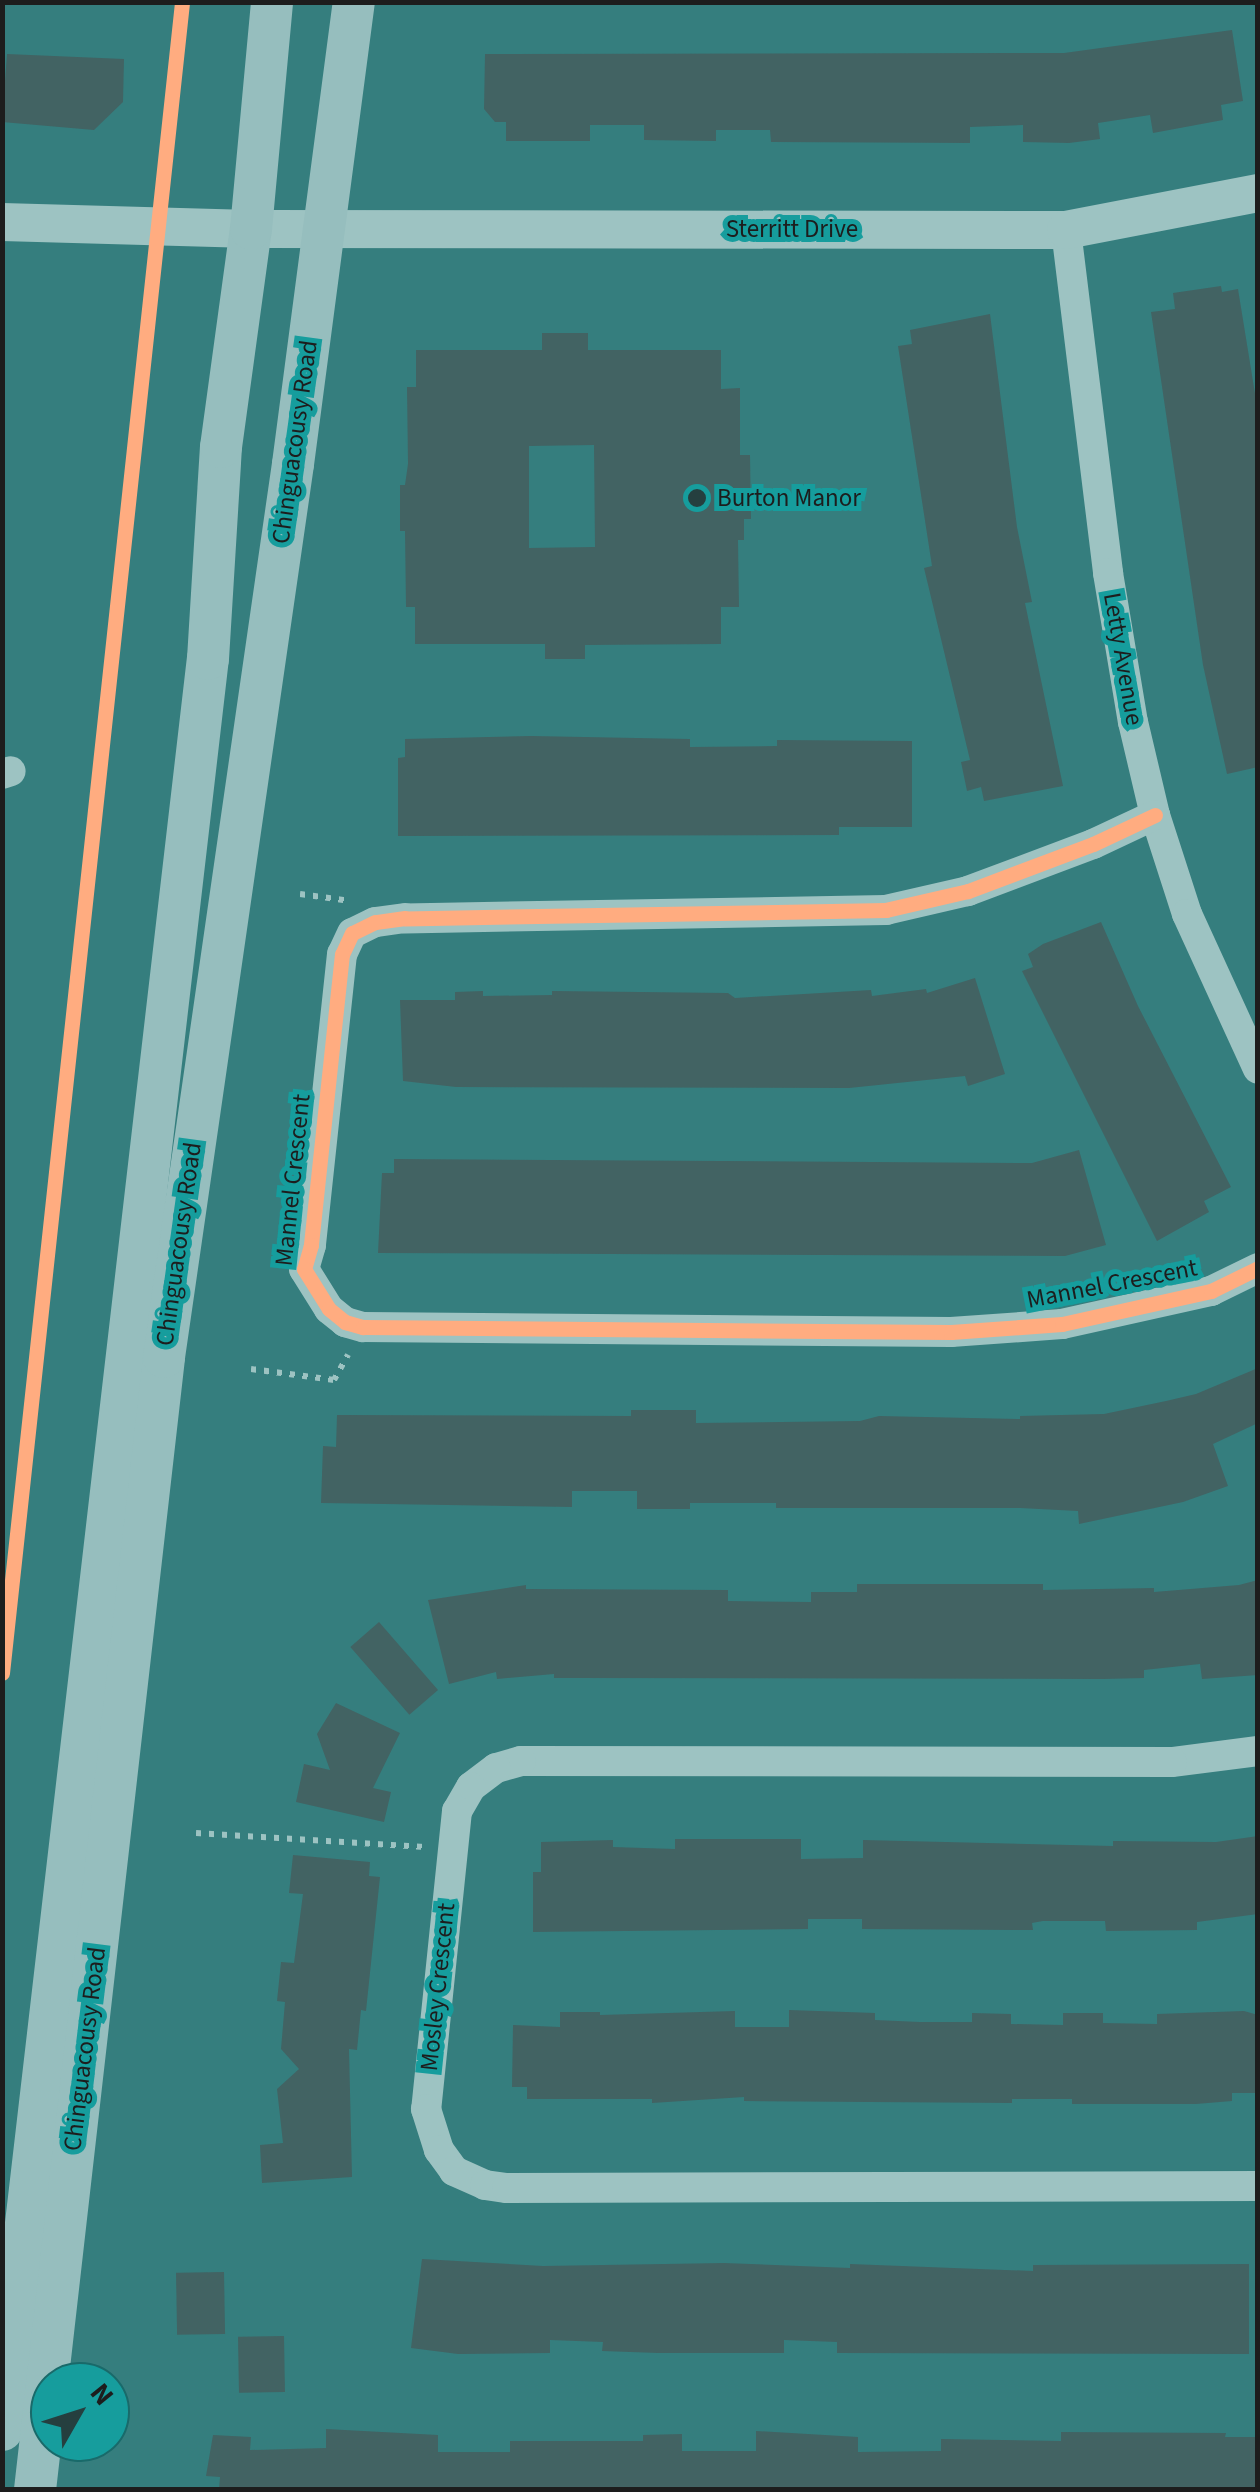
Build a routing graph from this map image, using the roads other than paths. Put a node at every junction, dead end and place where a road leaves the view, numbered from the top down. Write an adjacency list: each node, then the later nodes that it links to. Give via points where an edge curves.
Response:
1 (272, 2): 5 (main road, Chinguacousy Road)
2 (354, 2): 6 (main road, Chinguacousy Road)
3 (1258, 193): 7 (street, Sterritt Drive)
4 (2, 222): 5 (street, Sterritt Drive)
5 (251, 228): 6 (street, Sterritt Drive); 13 (main road, Chinguacousy Road, via 221,446 208,660)
6 (323, 228): 7 (street, Sterritt Drive); 14 (main road, Chinguacousy Road, via 164,1357)
7 (1066, 230): 8 (street, Letty Avenue, via 1108,573)
8 (1155, 815): 9 (street, Letty Avenue, via 1187,914); 10 (street, Mannel Crescent, via 968,891 886,910 405,918 352,934 342,954 304,1269 329,1308 363,1327 995,1330 1062,1324 1211,1291)
9 (1258, 1069)
10 (1258, 1268)
11 (1258, 1751): 12 (street, Mosley Crescent, via 1172,1762 522,1761 496,1768 471,1787 457,1811 426,2109 448,2163 485,2185)
12 (1258, 2186)
13 (2, 2430)
14 (35, 2490)

